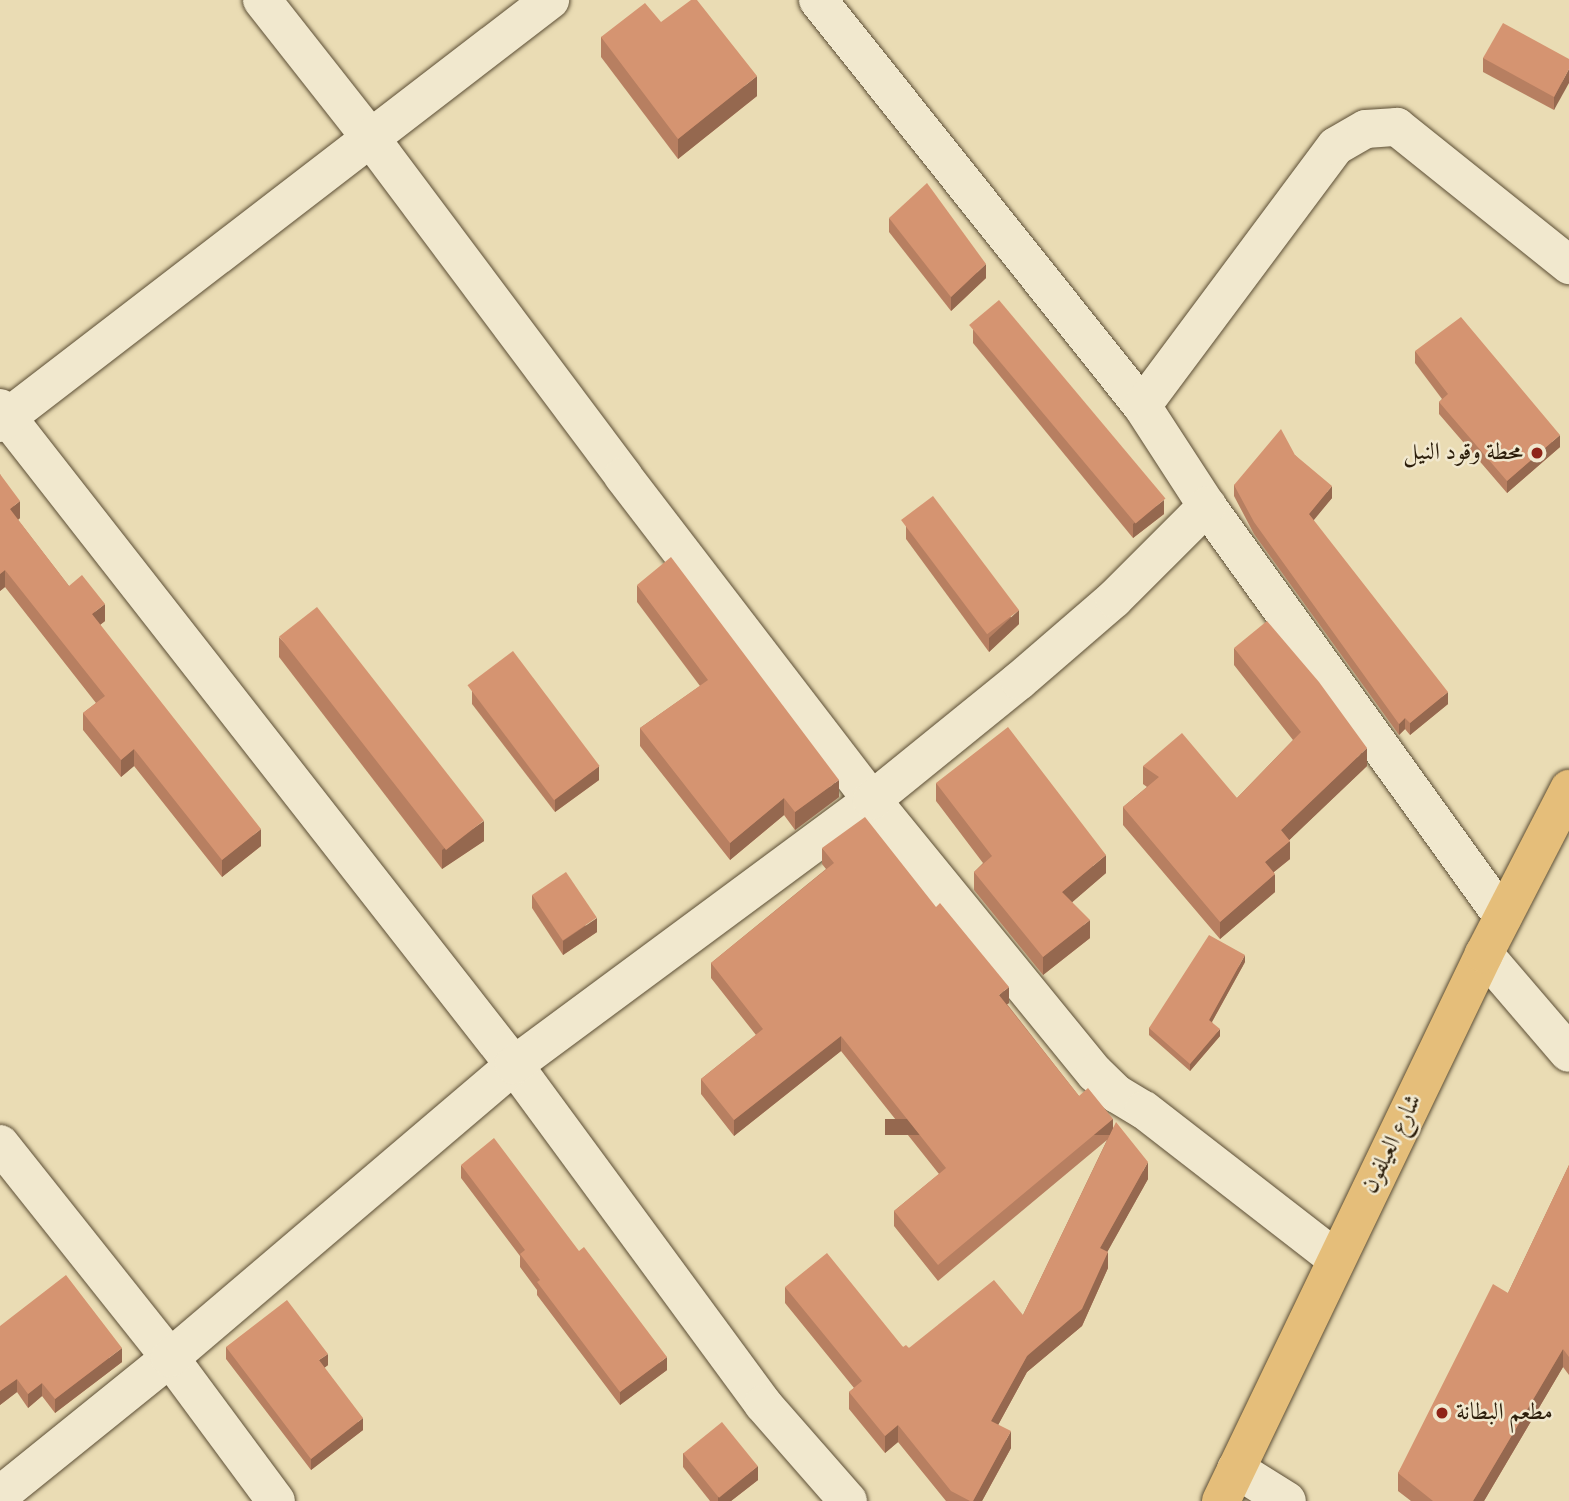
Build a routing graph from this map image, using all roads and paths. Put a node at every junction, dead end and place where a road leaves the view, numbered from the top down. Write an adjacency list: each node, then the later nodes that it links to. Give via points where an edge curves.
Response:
1 (262, 0): 4 (street)
2 (550, 0): 4 (street)
3 (818, 0): 6 (street)
4 (372, 140): 7 (street); 10 (street)
5 (1569, 265): 6 (street, via 1397,127 1366,129 1336,146)
6 (1142, 406): 8 (street)
7 (2, 416): 14 (street)
8 (1207, 506): 10 (street, via 1114,599); 11 (street)
9 (1569, 789): 11 (highway, شارع العيلفون)
10 (872, 800): 14 (street); 16 (street, via 1095,1073)
11 (1503, 916): 12 (highway, شارع العيلفون)
12 (1484, 954): 13 (street); 16 (highway, شارع العيلفون)
13 (1569, 1053)
14 (514, 1065): 17 (street); 21 (street, via 763,1404)
15 (0, 1144): 17 (street)
16 (1336, 1259): 18 (highway, شارع العيلفون)
17 (170, 1358): 19 (street); 20 (street)
18 (1229, 1485): 22 (street)
19 (0, 1494)
20 (276, 1501)
21 (848, 1501)
22 (1287, 1501)

